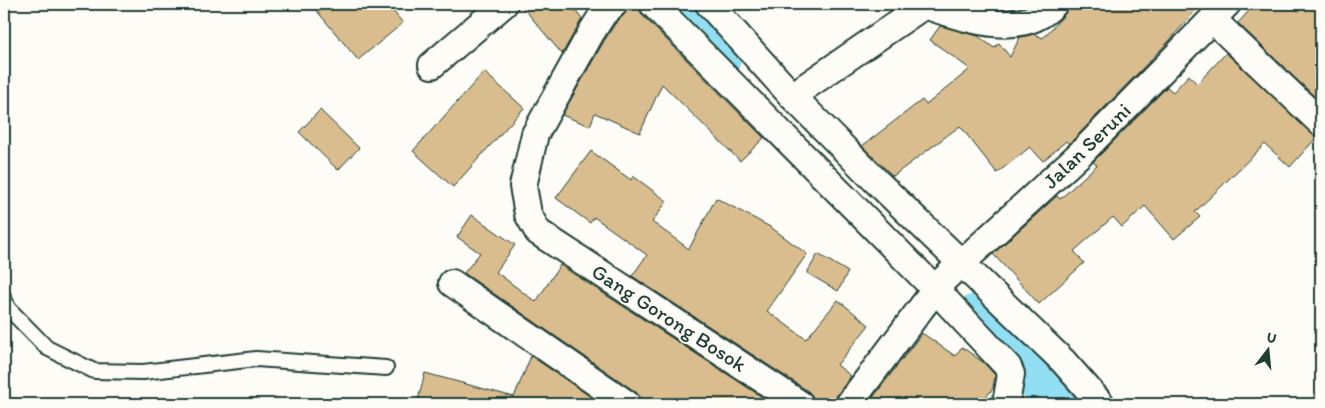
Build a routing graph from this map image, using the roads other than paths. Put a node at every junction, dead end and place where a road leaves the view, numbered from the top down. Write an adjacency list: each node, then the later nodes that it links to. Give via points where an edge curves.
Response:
1 (504, 4): 8 (street)
2 (653, 4): 11 (street)
3 (709, 4): 9 (street)
4 (1054, 4): 5 (street, via 1044,15 1024,22 990,24)
5 (925, 5): 9 (street)
6 (603, 7): 17 (street, Gang Gorong Bosok, via 532,143 523,186 528,214 538,232)
7 (1220, 12): 10 (street); 11 (street, Jalan Seruni, via 1083,151)
8 (432, 65)
9 (792, 96): 11 (street, via 877,182)
10 (1321, 123)
11 (948, 276): 15 (street, via 1063,361); 18 (street, Jalan Seruni); 19 (street, via 1011,373)
12 (452, 283): 16 (street)
13 (4, 298): 14 (lane, via 8,308 47,348 94,371 144,372 256,358)
14 (386, 368)
15 (1098, 401)
16 (627, 404)
17 (800, 404)
18 (849, 404)
19 (1007, 404)

